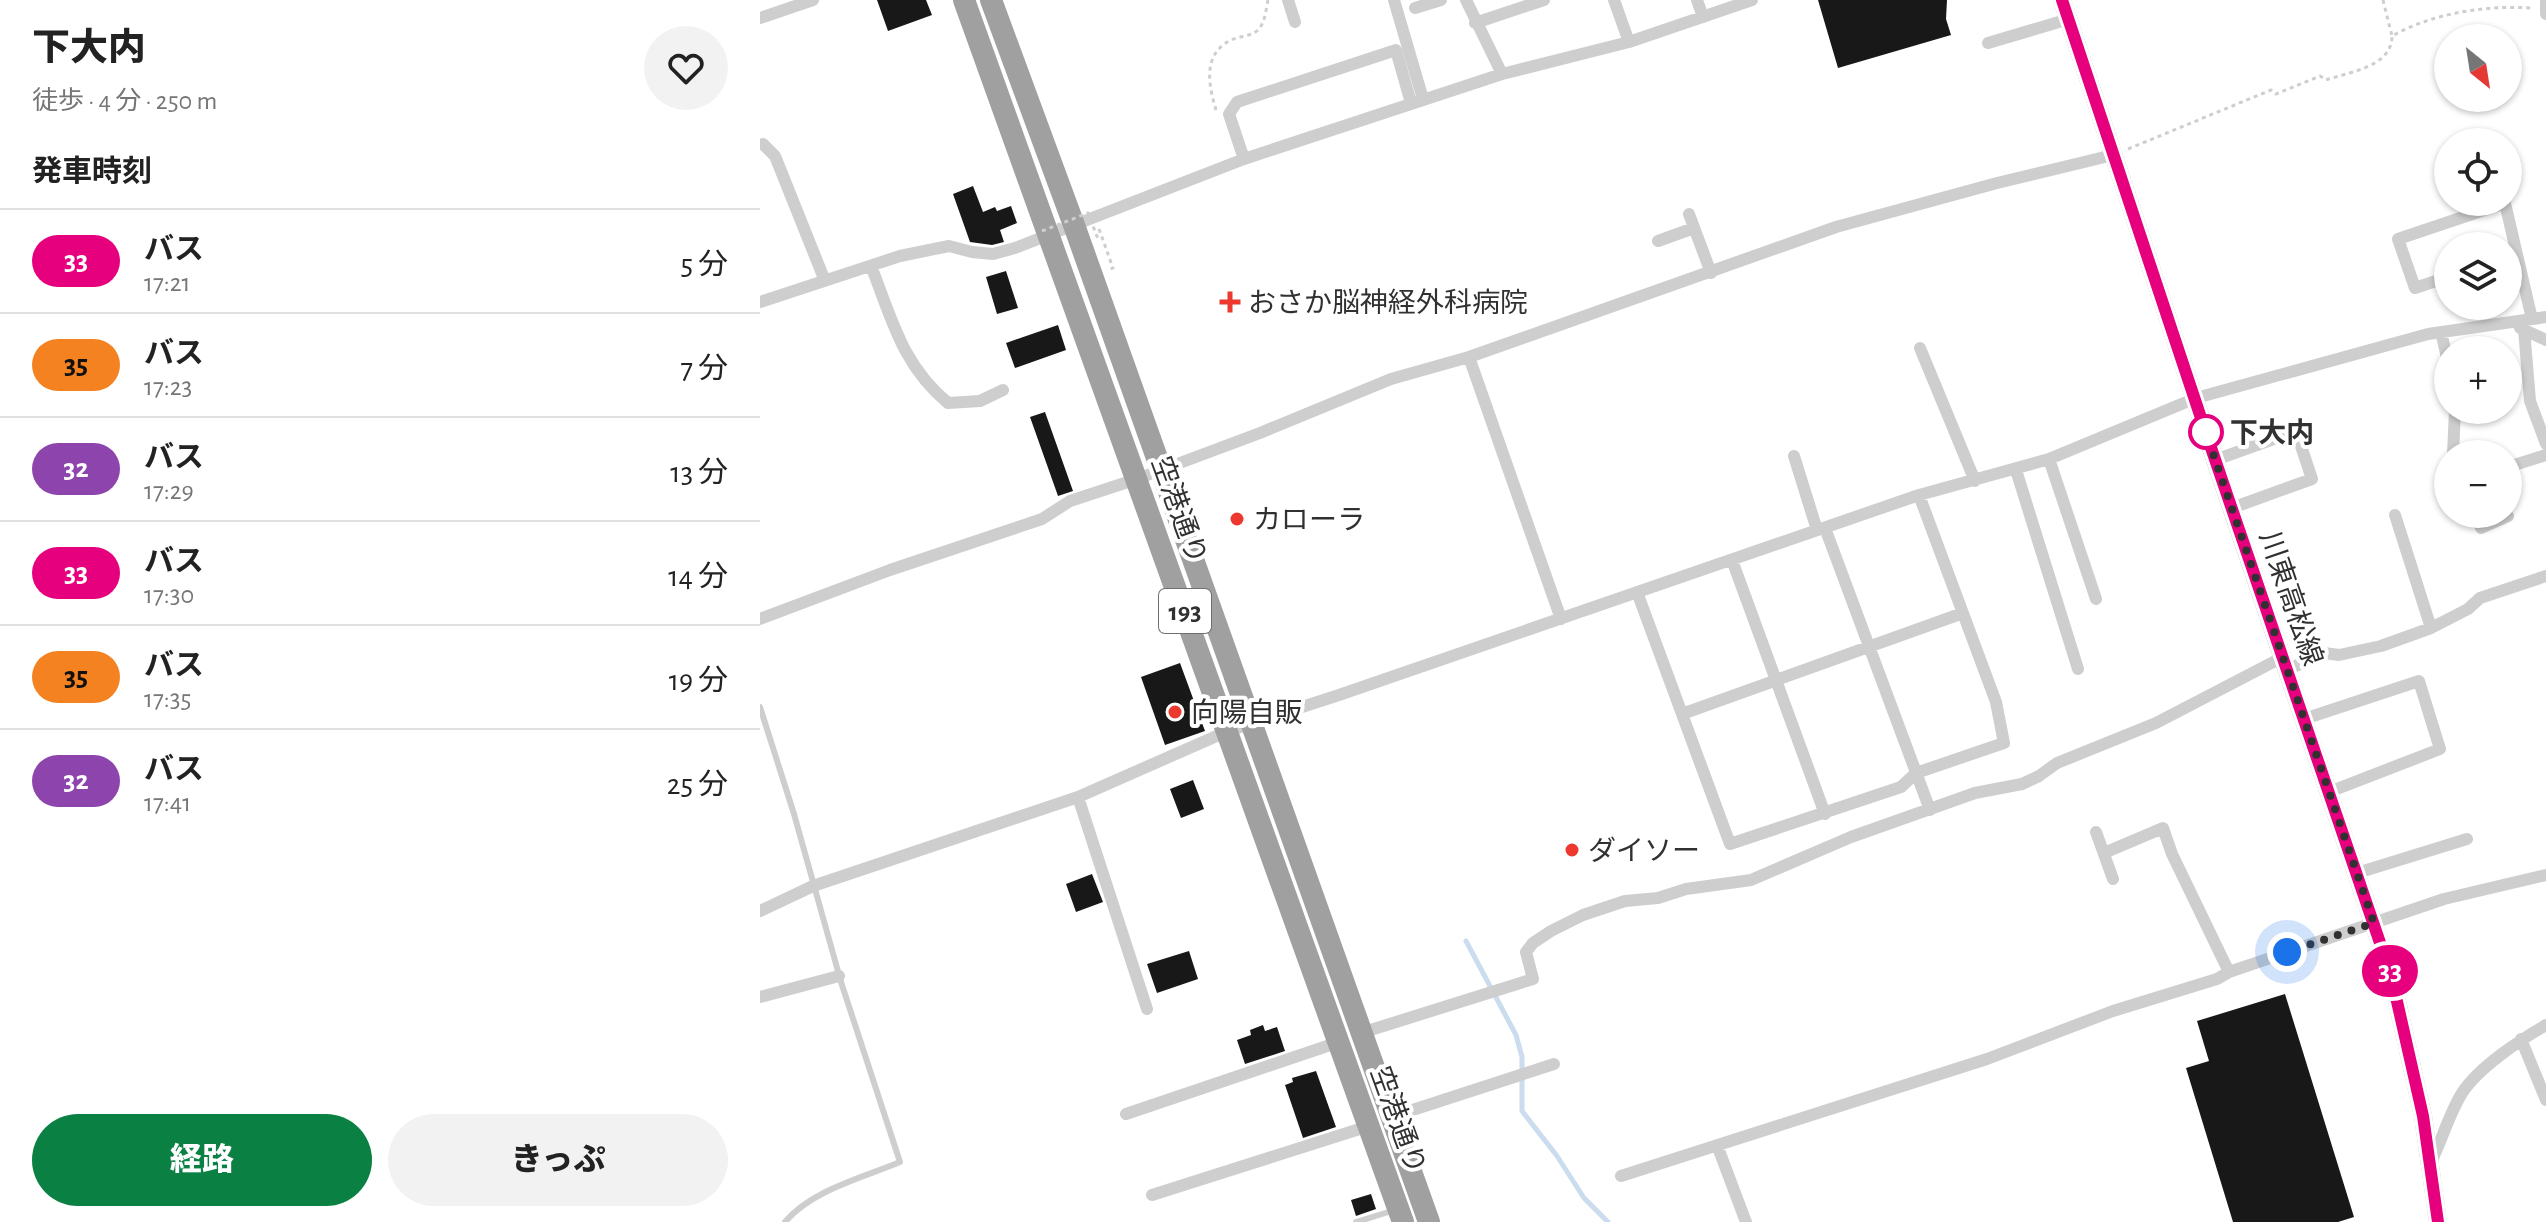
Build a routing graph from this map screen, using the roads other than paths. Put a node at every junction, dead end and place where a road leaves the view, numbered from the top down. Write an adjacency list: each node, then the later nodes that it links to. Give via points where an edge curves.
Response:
1 (813, 0): 15 (street)
2 (964, 0): 29 (highway, 空港通り / 193)
3 (991, 0): 27 (highway, 空港通り / 193)
4 (1288, 0): 17 (street)
5 (1394, 0): 22 (street)
6 (1441, 0): 13 (street)
7 (1466, 0): 18 (street)
8 (1544, 0): 18 (street)
9 (1614, 0): 19 (street)
10 (1697, 0): 14 (street)
11 (1752, 0): 14 (street)
12 (2062, 0): 16 (main road, 川東高松線)
13 (1415, 8)
14 (1703, 17): 19 (street)
15 (760, 18)
16 (2069, 19): 20 (street); 24 (main road, 川東高松線)
17 (1295, 22)
18 (1475, 23): 21 (street)
19 (1629, 42): 21 (street)
20 (1988, 43)
21 (1502, 74): 22 (street)
22 (1417, 101): 25 (street); 25 (street, via 1396,50 1237,102 1229,114)
23 (761, 141): 34 (street, via 775,156)
24 (2113, 155): 33 (street, via 1836,227); 46 (main road, 川東高松線)
25 (1244, 159): 27 (street)
26 (1689, 214): 28 (street)
27 (1084, 222): 29 (street); 53 (highway, 空港通り / 193)
28 (1694, 228): 31 (street); 33 (street)
29 (1046, 232): 32 (street, via 993,254 949,246); 55 (highway, 空港通り / 193)
30 (2509, 232): 35 (street, via 2505,203 2398,239 2415,288)
31 (1658, 241)
32 (871, 266): 34 (street); 45 (street, via 910,363 932,389 948,403 980,401)
33 (1711, 273): 44 (street)
34 (825, 281): 37 (street)
35 (2434, 282)
36 (2522, 298): 39 (street)
37 (760, 302)
38 (2546, 317): 39 (street)
39 (2528, 324): 40 (street); 42 (street); 47 (street, via 2530,401)
40 (2441, 332): 41 (street); 46 (street)
41 (2442, 336)
42 (2546, 340)
43 (1920, 348): 56 (street)
44 (1469, 357): 53 (street, via 1391,379); 67 (street)
45 (1003, 390)
46 (2196, 398): 50 (street); 51 (main road, 川東高松線)
47 (2546, 444)
48 (2546, 455): 52 (street)
49 (1794, 456): 60 (street)
50 (2049, 459): 54 (street); 64 (street)
51 (2215, 460): 58 (main road, 川東高松線); 58 (street, via 2296,431 2312,479)
52 (2522, 463)
53 (1161, 470): 55 (street); 76 (highway, 空港通り / 193)
54 (2016, 470): 56 (street); 71 (street)
55 (1137, 479): 66 (street, via 1070,501 1042,519); 77 (highway, 空港通り / 193)
56 (1975, 481): 57 (street)
57 (1919, 495): 60 (street); 65 (street)
58 (2232, 508): 70 (main road, 川東高松線)
59 (2395, 515): 68 (street)
60 (1821, 529): 61 (street); 69 (street)
61 (1732, 560): 63 (street); 72 (street)
62 (2546, 576): 68 (street, via 2480,598)
63 (1637, 592): 67 (street); 74 (street)
64 (2096, 599)
65 (1963, 613): 69 (street); 78 (street, via 1996,702 2004,743)
66 (760, 619)
67 (1561, 619): 76 (street)
68 (2431, 628): 70 (street, via 2381,646)
69 (1868, 645): 72 (street); 78 (street)
70 (2285, 663): 75 (main road, 川東高松線); 81 (street, via 2057,763 2022,784 1975,793)
71 (2078, 669)
72 (1775, 679): 74 (street); 82 (street)
73 (760, 707): 89 (lane)
74 (1682, 714): 82 (street, via 1730,844)
75 (2304, 719): 79 (main road, 川東高松線); 79 (street, via 2419,681 2440,749)
76 (1252, 723): 77 (street); 97 (highway, 空港通り / 193)
77 (1228, 731): 80 (street); 99 (highway, 空港通り / 193)
78 (1916, 773): 81 (street); 82 (street, via 1901,787)
79 (2329, 792): 86 (main road, 川東高松線)
80 (1078, 797): 89 (street); 95 (street)
81 (1930, 810): 97 (street, via 1751,880 1625,901 1583,915 1533,943 1526,952 1533,979)
82 (1825, 814)
83 (2096, 832): 85 (street)
84 (2467, 839): 86 (street)
85 (2104, 853): 88 (street); 92 (street, via 2163,828)
86 (2357, 873): 91 (main road, 川東高松線)
87 (2546, 875): 91 (street, via 2444,899)
88 (2113, 879)
89 (813, 886): 90 (street); 93 (lane)
90 (760, 911)
91 (2374, 923): 92 (street); 106 (main road, 川東高松線, via 2409,1043)
92 (2229, 972): 105 (street, via 1987,1059)
93 (839, 976): 94 (street); 110 (lane, via 900,1162 817,1196 797,1207)
94 (760, 997)
95 (1147, 1009)
96 (2546, 1025): 98 (street)
97 (1361, 1033): 103 (highway, 空港通り / 193)
98 (2521, 1039): 101 (street); 106 (street, via 2463,1093)
99 (1339, 1042): 102 (street); 104 (highway, 空港通り / 193)
100 (1554, 1064): 103 (street)
101 (2546, 1100)
102 (1126, 1114)
103 (1391, 1117): 112 (highway, 空港通り / 193)
104 (1369, 1126): 108 (street); 109 (highway, 空港通り / 193)
105 (1717, 1145): 107 (street); 113 (street)
106 (2430, 1164): 114 (main road, 川東高松線)
107 (1621, 1176)
108 (1152, 1195)
109 (1401, 1216): 111 (lane)
110 (785, 1222)
111 (1356, 1222)
112 (1429, 1222)
113 (1746, 1222)
114 (2438, 1222)

